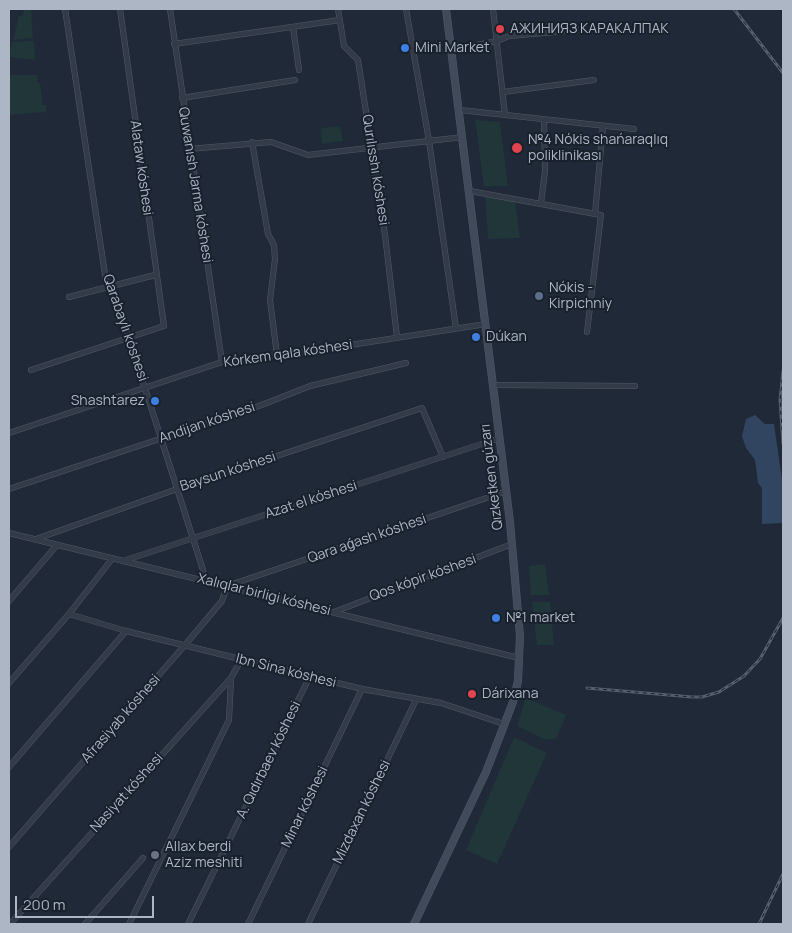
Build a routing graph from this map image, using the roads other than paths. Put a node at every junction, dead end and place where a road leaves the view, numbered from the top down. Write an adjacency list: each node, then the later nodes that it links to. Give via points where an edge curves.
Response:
1 (65, 9): 33 (street, Qarabaylı kóshesi, via 106,281)
2 (120, 9): 32 (street, Alataw kóshesi)
3 (170, 9): 12 (street, Quwanısh Jarma kóshesi)
4 (338, 9): 8 (street, Qurılısshı kóshesi)
5 (406, 9): 25 (street)
6 (446, 9): 13 (street, Qızketken gúzarı)
7 (493, 9): 11 (street)
8 (340, 20): 9 (street); 27 (street, Qurılısshı kóshesi, via 344,46 358,60)
9 (293, 27): 12 (street); 14 (street)
10 (578, 30): 11 (street, via 509,36)
11 (497, 42): 13 (street); 17 (street)
12 (174, 44): 18 (street, Quwanısh Jarma kóshesi)
13 (452, 50): 19 (street, Qızketken gúzarı)
14 (299, 70)
15 (295, 80): 18 (street)
16 (594, 80): 17 (street)
17 (503, 92): 20 (street)
18 (182, 98): 28 (street, Quwanısh Jarma kóshesi)
19 (460, 110): 20 (street); 24 (street, Qızketken gúzarı)
20 (505, 115): 21 (street)
21 (544, 119): 22 (street); 30 (street, via 545,171)
22 (603, 126): 23 (street); 31 (street)
23 (634, 129)
24 (464, 137): 25 (street); 29 (street, Qızketken gúzarı)
25 (429, 141): 27 (street); 36 (street)
26 (252, 142): 27 (street, via 280,143 308,155); 28 (street); 40 (street, via 268,234 274,245 270,300)
27 (371, 148): 38 (street, Qurılısshı kóshesi)
28 (189, 149): 41 (street, Quwanısh Jarma kóshesi)
29 (470, 191): 30 (street); 35 (street, Qızketken gúzarı)
30 (541, 203): 31 (street)
31 (598, 214): 37 (street)
32 (155, 275): 33 (street); 39 (street, Alataw kóshesi, via 164,326)
33 (110, 288): 34 (street); 39 (street, Qarabaylı kóshesi)
34 (69, 297)
35 (486, 324): 36 (street, Kórkem qala kóshesi); 44 (street, Qızketken gúzarı)
36 (456, 328): 38 (street, Kórkem qala kóshesi)
37 (587, 332)
38 (398, 337): 40 (street, Kórkem qala kóshesi)
39 (129, 338): 43 (street); 46 (street, Qarabaylı kóshesi)
40 (277, 355): 41 (street, Kórkem qala kóshesi)
41 (222, 362): 46 (street, Kórkem qala kóshesi)
42 (406, 363): 49 (street, Andijan kóshesi, via 310,386)
43 (31, 370)
44 (494, 385): 45 (street); 48 (street, Qızketken gúzarı)
45 (635, 386)
46 (145, 388): 47 (street, Kórkem qala kóshesi); 49 (street, Qarabaylı kóshesi)
47 (9, 433)
48 (500, 438): 50 (street, Azat el kóshesi); 53 (street, Qızketken gúzarı)
49 (160, 439): 51 (street, Andijan kóshesi); 52 (street, Qarabaylı kóshesi)
50 (442, 458): 52 (street, Baysun kóshesi, via 422,408); 55 (street, Azat el kóshesi)
51 (9, 489)
52 (177, 489): 55 (street, Qarabaylı kóshesi); 56 (street, Baysun kóshesi)
53 (506, 491): 57 (street, Qızketken gúzarı); 62 (street, Qara aǵash kóshesi)
54 (9, 533): 56 (street, Xalıqlar birligi kóshesi)
55 (193, 539): 60 (street, Azat el kóshesi); 61 (street, Qarabaylı kóshesi)
56 (36, 540): 58 (street, Xalıqlar birligi kóshesi)
57 (512, 544): 64 (street, Qos kópir kóshesi); 68 (street, Qızketken gúzarı)
58 (57, 545): 59 (street, Xalıqlar birligi kóshesi); 63 (street)
59 (112, 559): 60 (street, Xalıqlar birligi kóshesi); 65 (street)
60 (122, 561): 61 (street, Xalıqlar birligi kóshesi)
61 (204, 581): 62 (street, Xalıqlar birligi kóshesi)
62 (227, 586): 64 (street, Xalıqlar birligi kóshesi); 67 (street, Afrasiyab kóshesi, via 222,601)
63 (9, 601)
64 (334, 612): 68 (street, Xalıqlar birligi kóshesi)
65 (69, 614): 66 (street, Ibn Sina kóshesi); 72 (street)
66 (126, 631): 67 (street, Ibn Sina kóshesi); 76 (street)
67 (185, 645): 69 (street, Ibn Sina kóshesi); 77 (street, Afrasiyab kóshesi)
68 (519, 658): 75 (street, Qızketken gúzarı, via 514,695)
69 (241, 660): 70 (street, Ibn Sina kóshesi); 71 (street, Nasiyat kóshesi)
70 (310, 676): 73 (street, Ibn Sina kóshesi); 82 (street, A. Qıdırbaev kóshesi)
71 (231, 678): 79 (street, Nasiyat kóshesi); 81 (street, via 229,720)
72 (9, 683)
73 (362, 689): 74 (street, Ibn Sina kóshesi); 83 (street, Minar kóshesi)
74 (416, 700): 75 (street, Ibn Sina kóshesi, via 442,703); 84 (street, Mizdaxan kóshesi)
75 (504, 724): 85 (street, Qızketken gúzarı, via 486,772)
76 (9, 767)
77 (9, 847)
78 (143, 858): 80 (street)
79 (10, 924)
80 (85, 924)
81 (129, 924)
82 (188, 924)
83 (248, 924)
84 (308, 924)
85 (414, 924)

